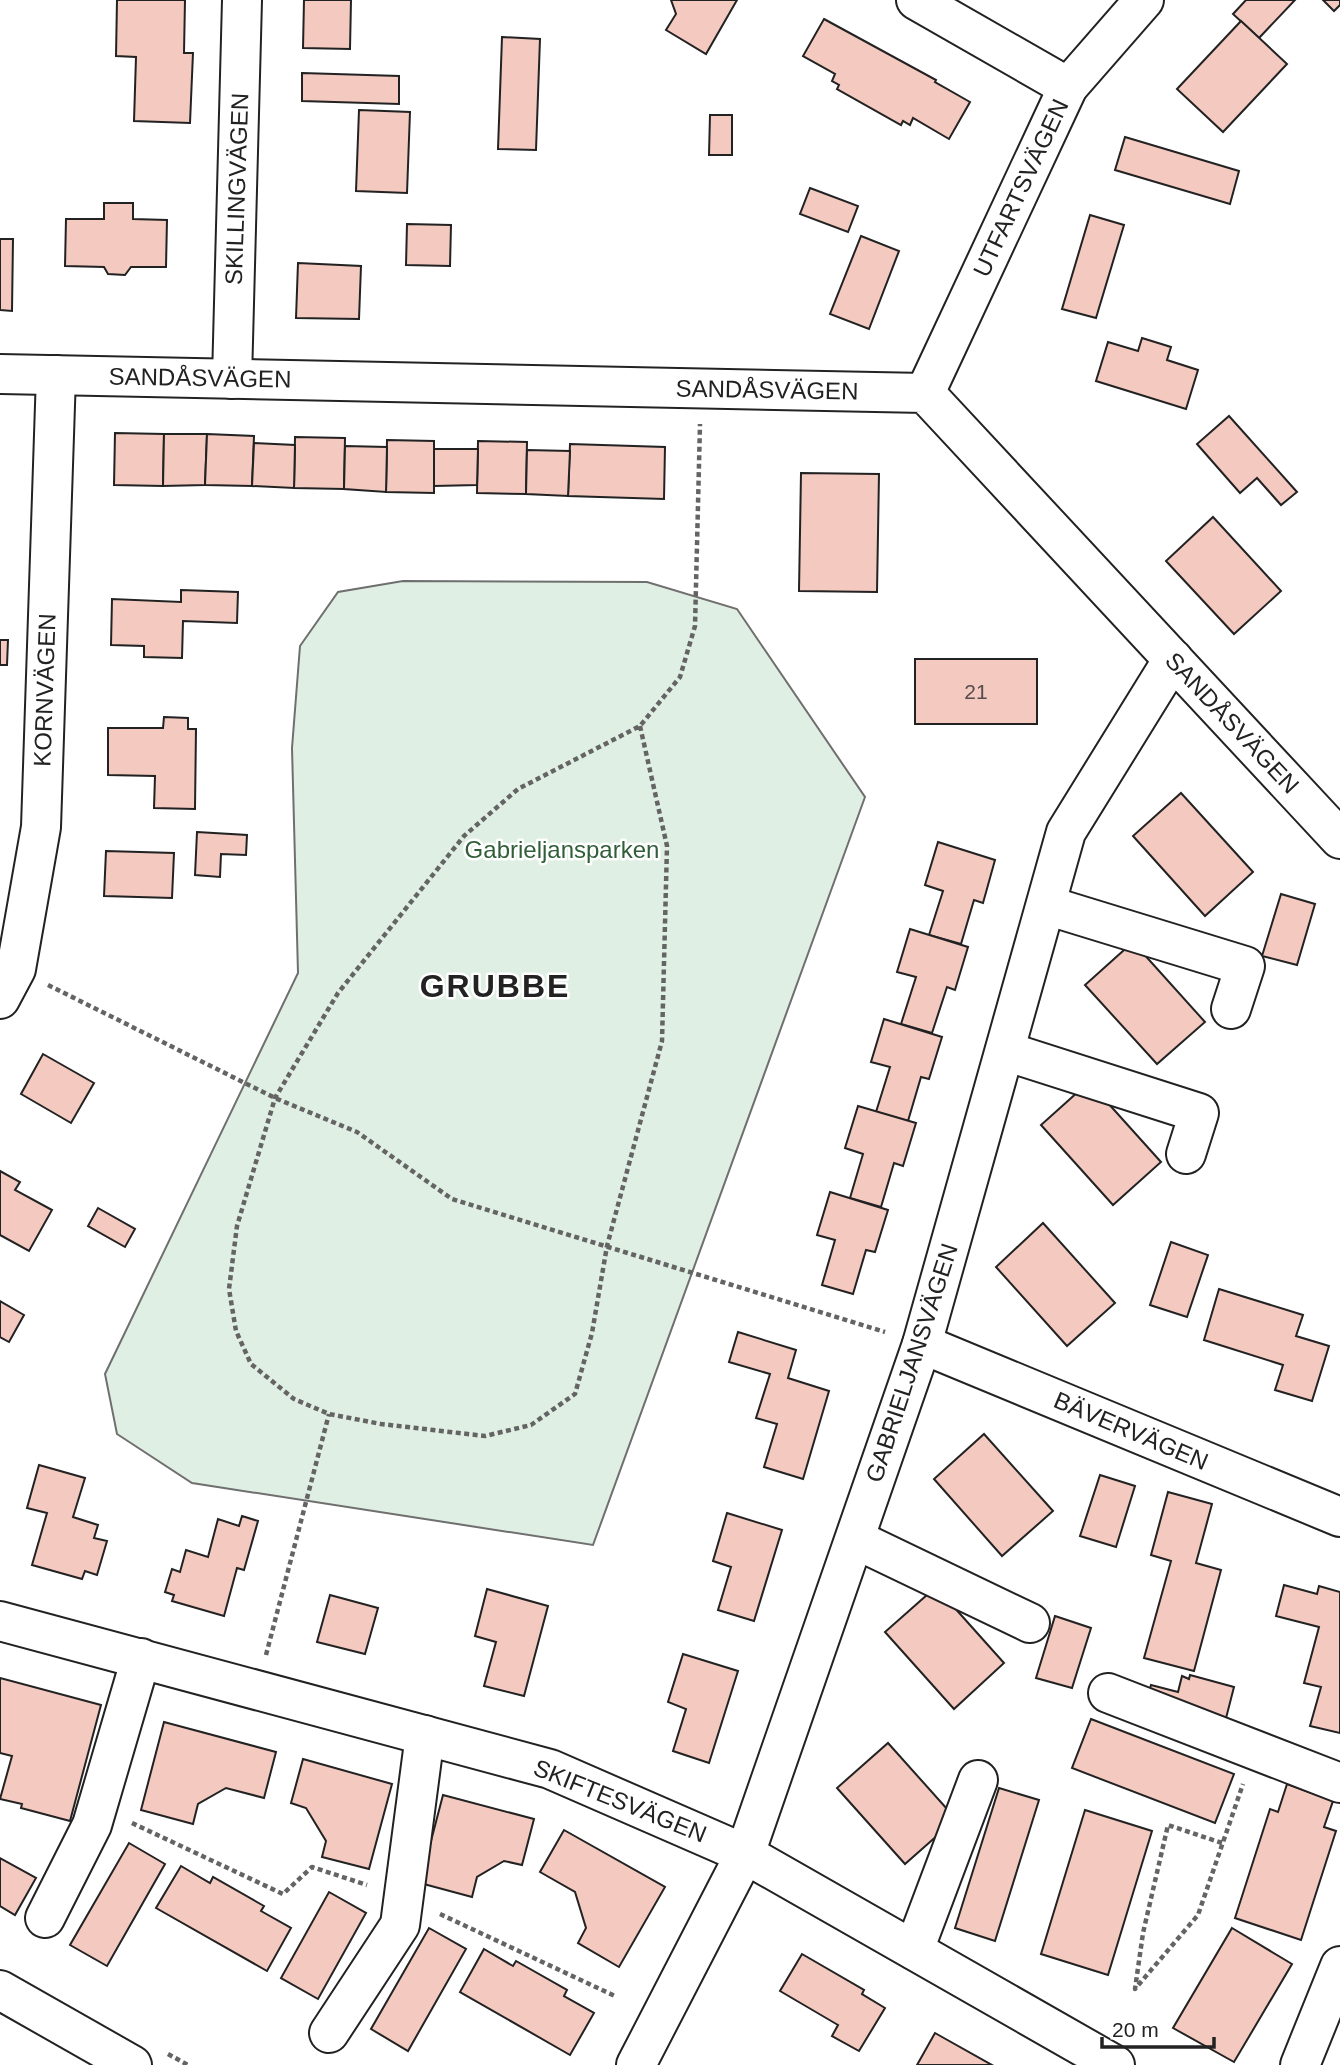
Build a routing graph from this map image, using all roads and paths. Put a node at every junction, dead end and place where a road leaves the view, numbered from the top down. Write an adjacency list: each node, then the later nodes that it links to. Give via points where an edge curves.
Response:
1 (242, 0): 7 (street, SKILLINGVÄGEN)
2 (916, 0): 4 (street)
3 (1144, 0): 4 (street, UTFARTSVÄGEN)
4 (1068, 87): 9 (street, UTFARTSVÄGEN)
5 (0, 374): 6 (street, SANDÅSVÄGEN)
6 (56, 375): 7 (street, SANDÅSVÄGEN); 14 (street, KORNVÄGEN, via 41,827)
7 (232, 379): 8 (street, SANDÅSVÄGEN)
8 (701, 388): 9 (street, SANDÅSVÄGEN); 11 (path, via 695,626 680,677)
9 (925, 393): 10 (street, SANDÅSVÄGEN)
10 (1173, 659): 12 (street, SANDÅSVÄGEN); 13 (street, GABRIELJANSVÄGEN, via 1066,832)
11 (640, 726): 17 (path, via 518,789 464,836 338,993); 19 (path, via 667,846 662,1041)
12 (1340, 839)
13 (1046, 905): 15 (street, via 1245,966); 16 (street, GABRIELJANSVÄGEN)
14 (8, 984): 17 (path)
15 (1231, 1009)
16 (1005, 1051): 18 (street, via 1199,1112); 20 (street, GABRIELJANSVÄGEN)
17 (275, 1098): 19 (path, via 357,1132 452,1199); 21 (path, via 237,1226 229,1289 236,1331 251,1364 294,1398)
18 (1186, 1154)
19 (607, 1246): 20 (path); 21 (path, via 592,1333 575,1394 531,1425 485,1436 416,1430)
20 (922, 1344): 22 (street, BÄVERVÄGEN); 23 (street, GABRIELJANSVÄGEN)
21 (329, 1414): 27 (path)
22 (1340, 1517)
23 (855, 1539): 25 (street); 35 (street, GABRIELJANSVÄGEN)
24 (0, 1621): 26 (street, SKIFTESVÄGEN)
25 (1030, 1623)
26 (141, 1658): 27 (street, SKIFTESVÄGEN); 33 (street)
27 (257, 1690): 29 (street, SKIFTESVÄGEN)
28 (1108, 1693): 30 (street)
29 (425, 1735): 35 (street, SKIFTESVÄGEN, via 550,1769); 36 (street)
30 (1254, 1750): 32 (street); 34 (path)
31 (978, 1780): 38 (street)
32 (1340, 1783)
33 (98, 1807): 36 (path, via 284,1894 312,1867); 37 (street)
34 (1222, 1843): 34 (path, via 1199,1914 1135,1989 1168,1825)
35 (745, 1854): 38 (street, SKIFTESVÄGEN); 44 (street, GABRIELJANSVÄGEN)
36 (404, 1896): 41 (path); 42 (street, via 400,1925)
37 (45, 1918)
38 (914, 1950): 45 (street, SKIFTESVÄGEN)
39 (1340, 1966): 46 (street)
40 (0, 1990): 43 (street)
41 (617, 1997)
42 (329, 2033)
43 (132, 2065)
44 (636, 2065)
45 (1115, 2065)
46 (1300, 2065)

